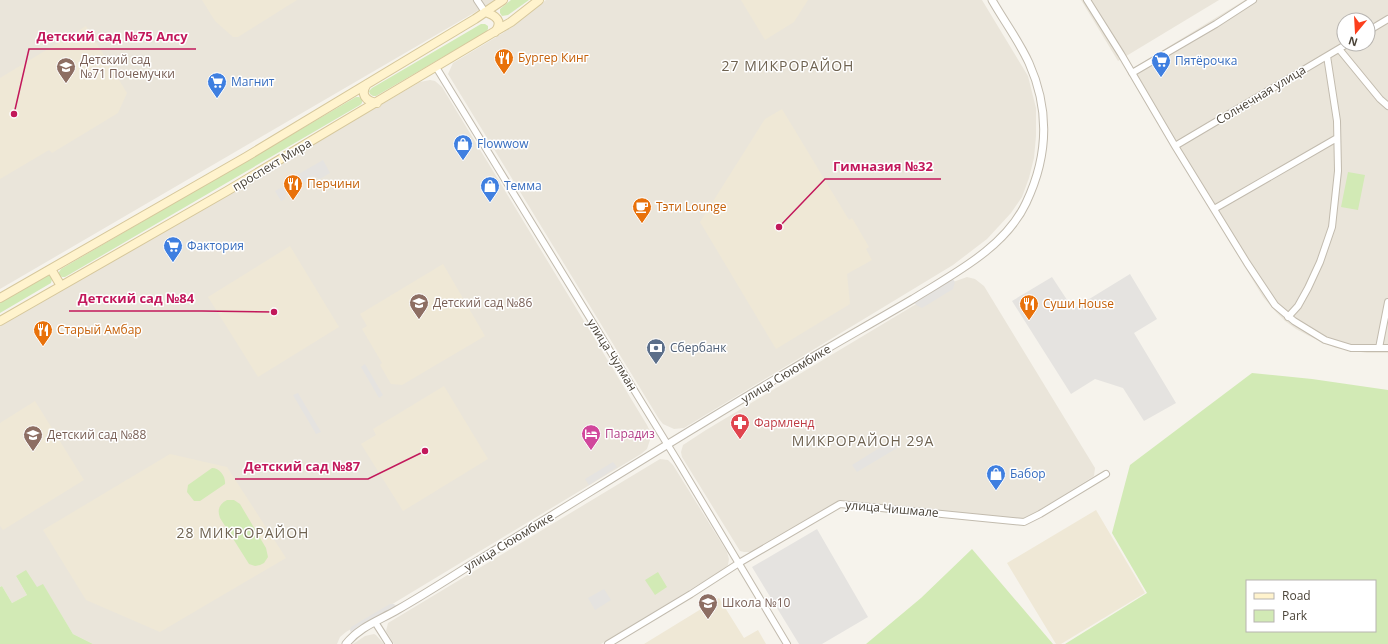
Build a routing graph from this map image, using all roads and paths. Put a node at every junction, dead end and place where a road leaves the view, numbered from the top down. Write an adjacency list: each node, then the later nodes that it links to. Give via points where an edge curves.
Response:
1 (477, 0): 7 (street)
2 (503, 0): 7 (main road, проспект Мира)
3 (538, 0): 10 (main road, проспект Мира)
4 (992, 0): 30 (street, улица Сююмбике, via 1028,62 1039,90 1045,131 1037,176 1017,219 986,251 964,268)
5 (1086, 0): 15 (street)
6 (1253, 0): 15 (street)
7 (485, 12): 10 (main road, via 498,20); 16 (main road, проспект Мира)
8 (1388, 19): 9 (street)
9 (1376, 26)
10 (494, 32): 14 (main road, проспект Мира)
11 (1336, 51): 13 (street, Солнечная улица)
12 (1341, 52): 18 (street)
13 (1327, 56): 19 (street, via 1337,121); 20 (street, Солнечная улица)
14 (436, 67): 17 (main road, проспект Мира); 30 (street, улица Чулман)
15 (1132, 73): 20 (street)
16 (367, 84): 17 (main road, via 365,97); 22 (main road, проспект Мира)
17 (376, 103): 23 (main road, проспект Мира)
18 (1388, 106)
19 (1337, 138): 21 (street); 26 (street, via 1338,171 1332,227 1308,288)
20 (1175, 146): 21 (street)
21 (1214, 209): 26 (street, via 1261,286)
22 (51, 269): 23 (main road); 24 (main road, проспект Мира)
23 (61, 286): 27 (main road, проспект Мира)
24 (0, 298)
25 (1388, 302): 28 (street)
26 (1288, 317): 28 (street, via 1325,340 1352,348)
27 (0, 321)
28 (1379, 348): 29 (street)
29 (1388, 348)
30 (667, 444): 32 (street, улица Чулман); 33 (street, улица Сююмбике)
31 (1106, 474): 32 (street, улица Чишмале, via 1024,522 840,504)
32 (739, 563): 36 (street, улица Чишмале); 37 (street, улица Чулман)
33 (375, 622): 34 (street, улица Сююмбике, via 356,633); 35 (street)
34 (346, 644)
35 (389, 644)
36 (608, 644)
37 (787, 644)

